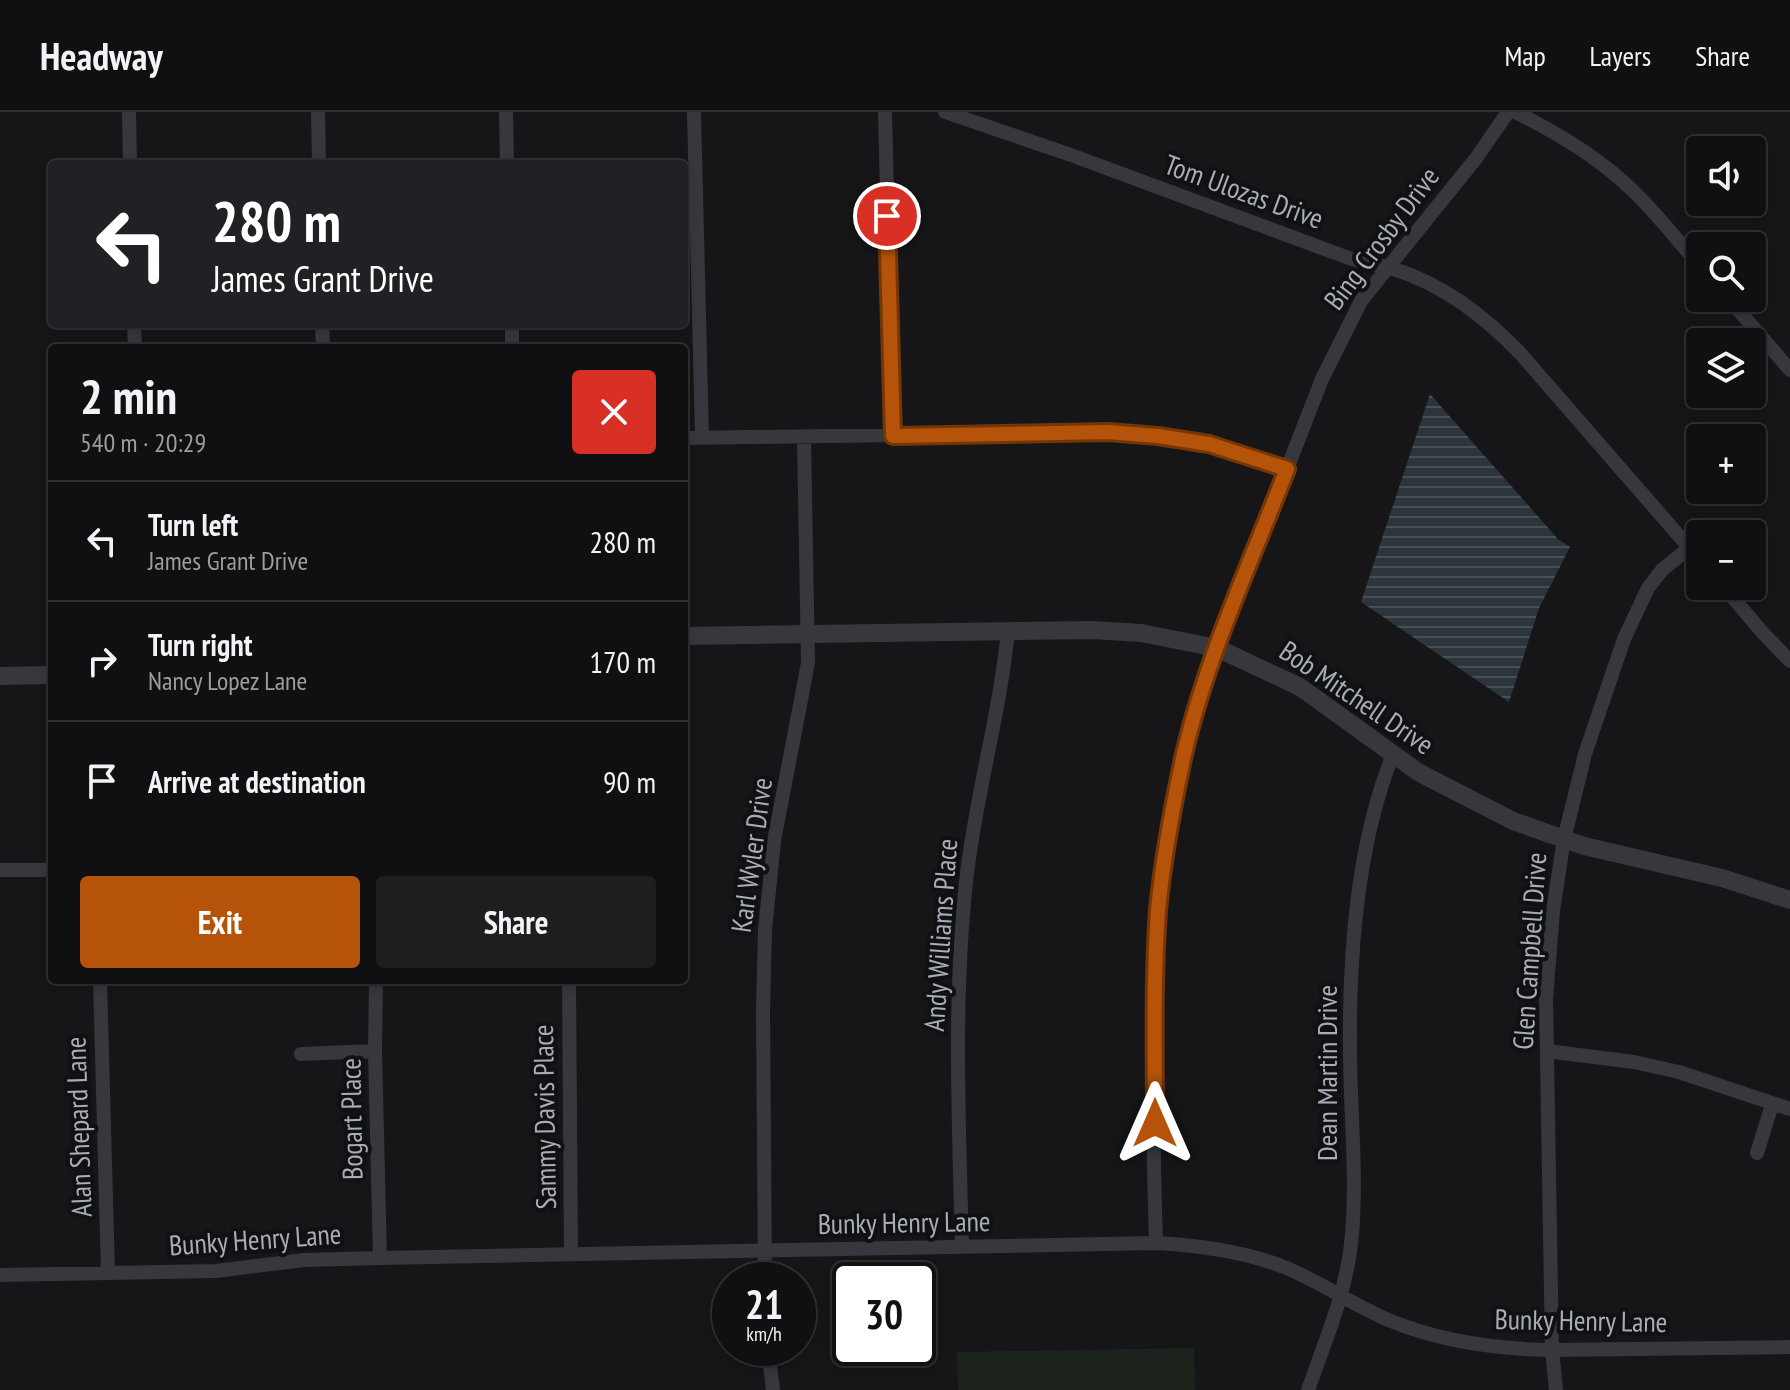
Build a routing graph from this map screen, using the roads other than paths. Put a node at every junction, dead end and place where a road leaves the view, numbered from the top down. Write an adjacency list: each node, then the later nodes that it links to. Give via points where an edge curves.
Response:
1 (129, 112): 9 (street)
2 (318, 112): 10 (street)
3 (506, 112): 11 (street)
4 (694, 112): 18 (street)
5 (885, 112): 16 (street)
6 (945, 112): 13 (street, Tom Ulozas Drive, via 1357,261)
7 (1508, 112): 13 (street, Bing Crosby Drive)
8 (1515, 112): 12 (street, via 1576,146 1628,186)
9 (130, 160)
10 (319, 160)
11 (507, 160)
12 (1686, 250)
13 (1390, 267): 20 (street, Bing Crosby Drive, via 1361,301 1342,335); 21 (street, Tom Ulozas Drive, via 1441,290 1491,323)
14 (1740, 312): 15 (street)
15 (1790, 370)
16 (893, 436): 19 (street); 20 (street, via 1158,436 1209,444)
17 (688, 438): 18 (street)
18 (702, 438): 19 (street)
19 (804, 438): 25 (street, Karl Wyler Drive)
20 (1287, 469): 27 (street, Bing Crosby Drive)
21 (1686, 545)
22 (1686, 550): 32 (street, Glen Campbell Drive, via 1648,588 1628,628 1585,754)
23 (1735, 600): 28 (street)
24 (1008, 630): 25 (street, Bob Mitchell Drive); 27 (street, Bob Mitchell Drive, via 1141,633); 46 (street, Andy Williams Place, via 975,813 961,937)
25 (807, 634): 26 (street, Bob Mitchell Drive); 47 (street, Karl Wyler Drive, via 808,663 774,841 765,930)
26 (688, 636)
27 (1217, 648): 31 (street, Bob Mitchell Drive, via 1300,687); 45 (street, Bing Crosby Drive, via 1185,753 1159,908)
28 (1790, 661)
29 (48, 675): 30 (street)
30 (0, 676)
31 (1393, 754): 32 (street, Bob Mitchell Drive, via 1454,793); 53 (street, Dean Martin Drive, via 1378,795 1352,966 1351,1242)
32 (1564, 839): 35 (street, Bob Mitchell Drive); 40 (street, Glen Campbell Drive, via 1553,911)
33 (0, 870): 34 (street)
34 (48, 870)
35 (1790, 900)
36 (100, 984): 51 (street, Alan Shepard Lane)
37 (376, 984): 39 (street, Bogart Place)
38 (569, 984): 48 (street, Sammy Davis Place)
39 (375, 1051): 41 (street); 49 (street, Bogart Place)
40 (1547, 1051): 42 (street, via 1679,1072); 55 (street, Glen Campbell Drive)
41 (301, 1054)
42 (1772, 1105): 43 (street); 44 (street)
43 (1790, 1109)
44 (1757, 1153)
45 (1156, 1243): 46 (street, Bunky Henry Lane); 53 (street, Bunky Henry Lane, via 1201,1246 1272,1262)
46 (962, 1247): 47 (street, Bunky Henry Lane)
47 (765, 1250): 48 (street, Bunky Henry Lane); 50 (street, Karl Wyler Drive)
48 (571, 1254): 49 (street, Bunky Henry Lane)
49 (380, 1258): 51 (street, Bunky Henry Lane)
50 (765, 1262)
51 (108, 1273): 52 (street, Bunky Henry Lane)
52 (0, 1275)
53 (1341, 1297): 55 (street, Bunky Henry Lane, via 1443,1338); 58 (street, Dean Martin Drive)
54 (1790, 1347): 55 (street, Bunky Henry Lane)
55 (1552, 1350): 59 (street, Glen Campbell Drive)
56 (770, 1366): 57 (street)
57 (773, 1390)
58 (1308, 1390)
59 (1556, 1390)

